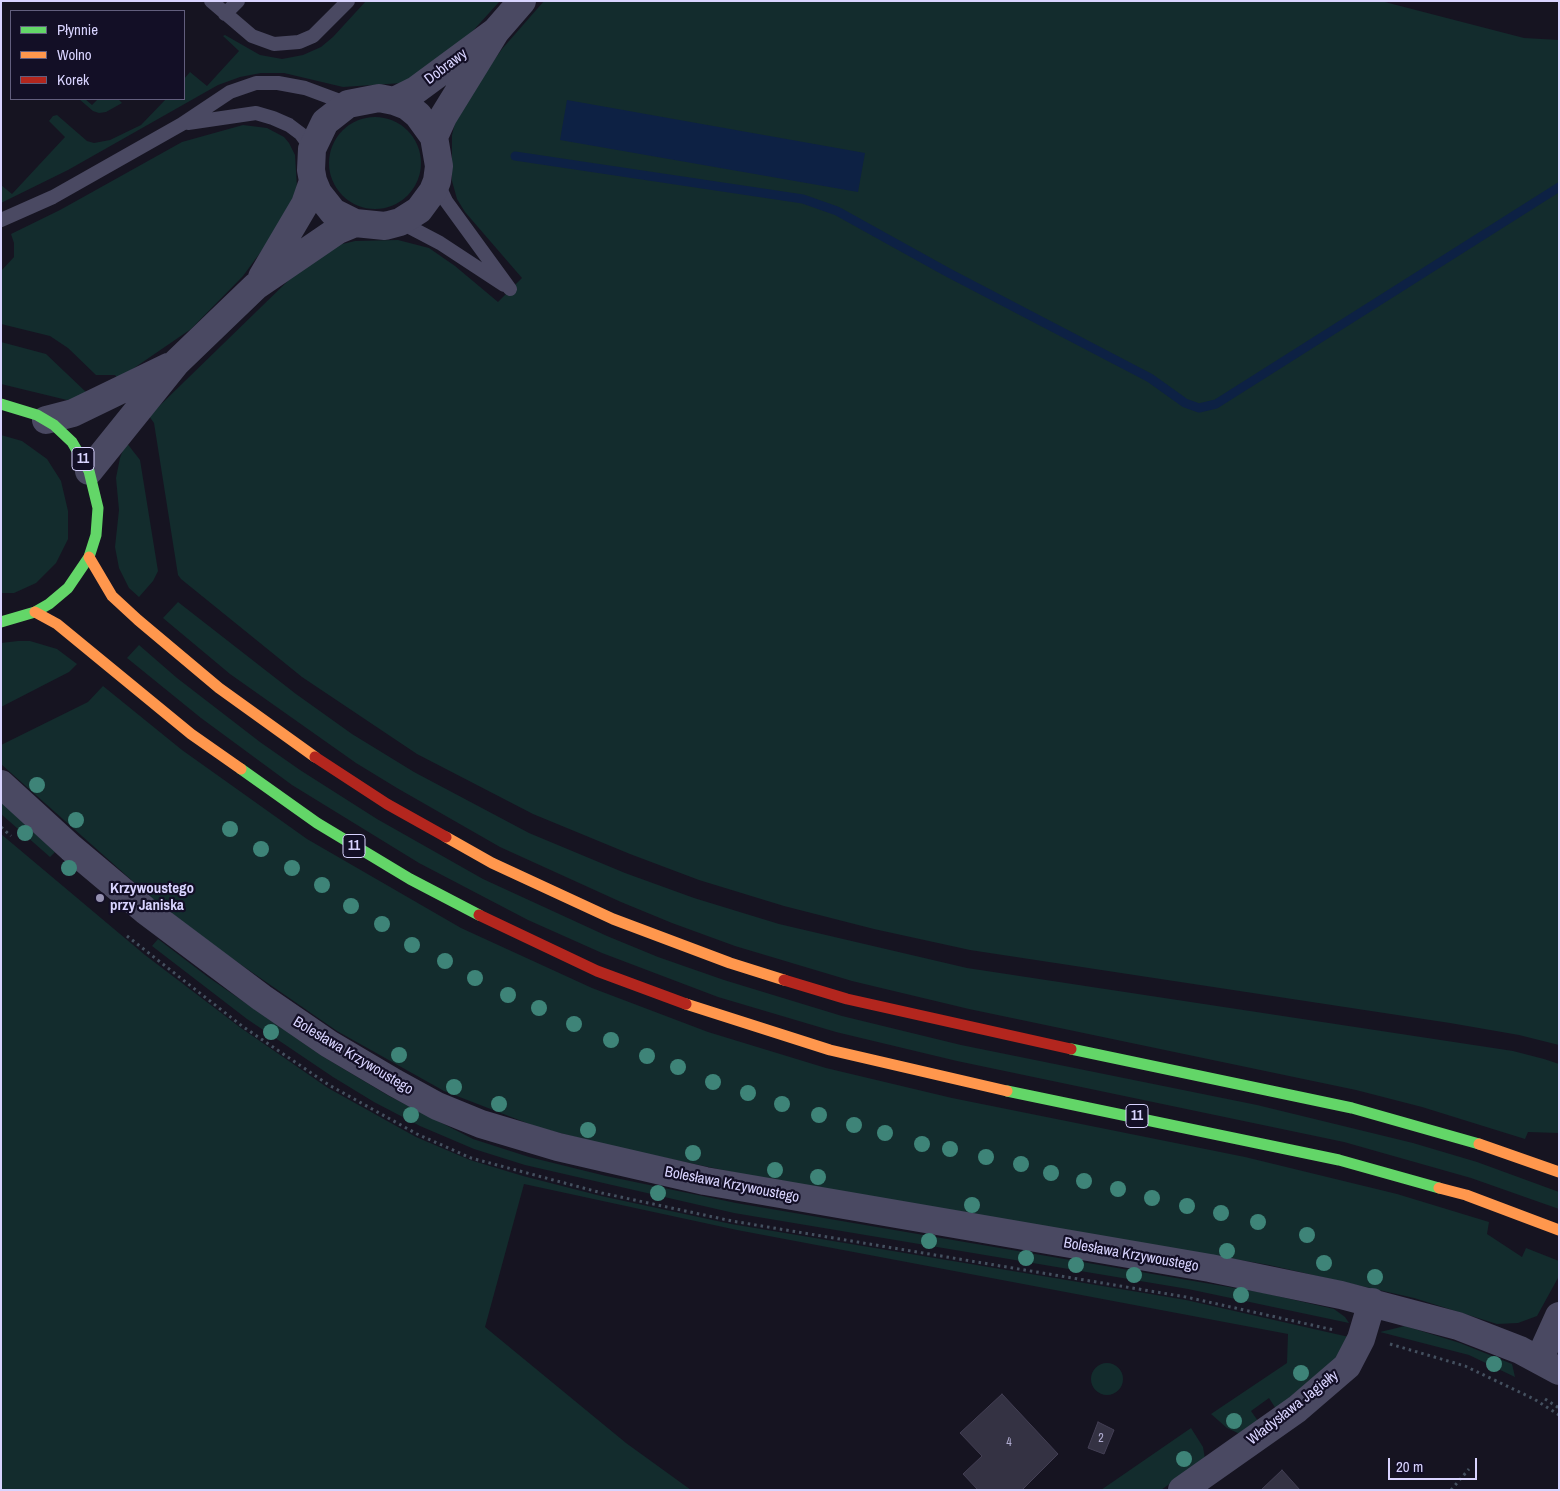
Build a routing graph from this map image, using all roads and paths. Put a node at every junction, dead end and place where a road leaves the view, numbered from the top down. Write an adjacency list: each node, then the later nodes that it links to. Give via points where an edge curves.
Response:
1 (211, 1): 5 (lane)
2 (238, 1): 5 (lane)
3 (348, 1): 5 (lane, via 313,36 289,44 274,44 252,36)
4 (522, 1): 6 (street, Dobrawy)
5 (226, 14)
6 (496, 31): 7 (street, Dobrawy, via 416,90); 10 (street, Dobrawy)
7 (394, 101): 8 (street, via 363,99); 10 (street, via 418,115)
8 (348, 104): 9 (lane, via 305,88 256,83 230,92); 11 (street, via 325,122)
9 (182, 124): 11 (lane, via 256,113 289,125); 14 (lane, via 53,197)
10 (434, 136): 12 (street, via 439,166)
11 (312, 148): 13 (street, via 310,165)
12 (436, 180): 15 (street, via 433,191 419,210); 15 (lane, via 446,201 510,289 440,243)
13 (313, 181): 16 (street, via 333,212); 17 (street, via 305,204)
14 (1, 220)
15 (400, 222): 16 (street, via 385,226)
16 (355, 224): 17 (street, via 338,230)
17 (256, 286): 18 (street)
18 (176, 363): 20 (street, via 73,413); 21 (street)
19 (1, 404): 20 (main road, 11, via 26,410)
20 (46, 420): 21 (main road, 11, via 72,442)
21 (90, 471): 22 (main road, 11, via 98,508 96,535)
22 (89, 557): 23 (main road, 11, via 68,588); 26 (main road, via 112,596 138,620 219,688 310,755 387,804 484,858 613,919 730,963 847,999 1352,1108 1483,1145)
23 (35, 612): 24 (main road, 11); 27 (main road, 11, via 57,624 192,734 317,823 469,911 597,971 713,1014 830,1050 954,1080 1339,1160 1466,1195)
24 (1, 622)
25 (1, 784): 28 (street, Bolesława Krzywoustego, via 146,911 262,998 329,1044 395,1083 438,1106 495,1129 611,1161 705,1181 1200,1267)
26 (1559, 1172)
27 (1559, 1230)
28 (1372, 1302): 31 (street, Bolesława Krzywoustego, via 1458,1326 1520,1350); 34 (street, Władysława Jagiełły, via 1361,1339 1347,1366 1297,1409)
29 (1559, 1316): 31 (street)
30 (1386, 1343): 32 (path, via 1465,1366 1534,1399)
31 (1549, 1366)
32 (1559, 1415)
33 (1469, 1469): 35 (path)
34 (1182, 1490)
35 (1451, 1490)

